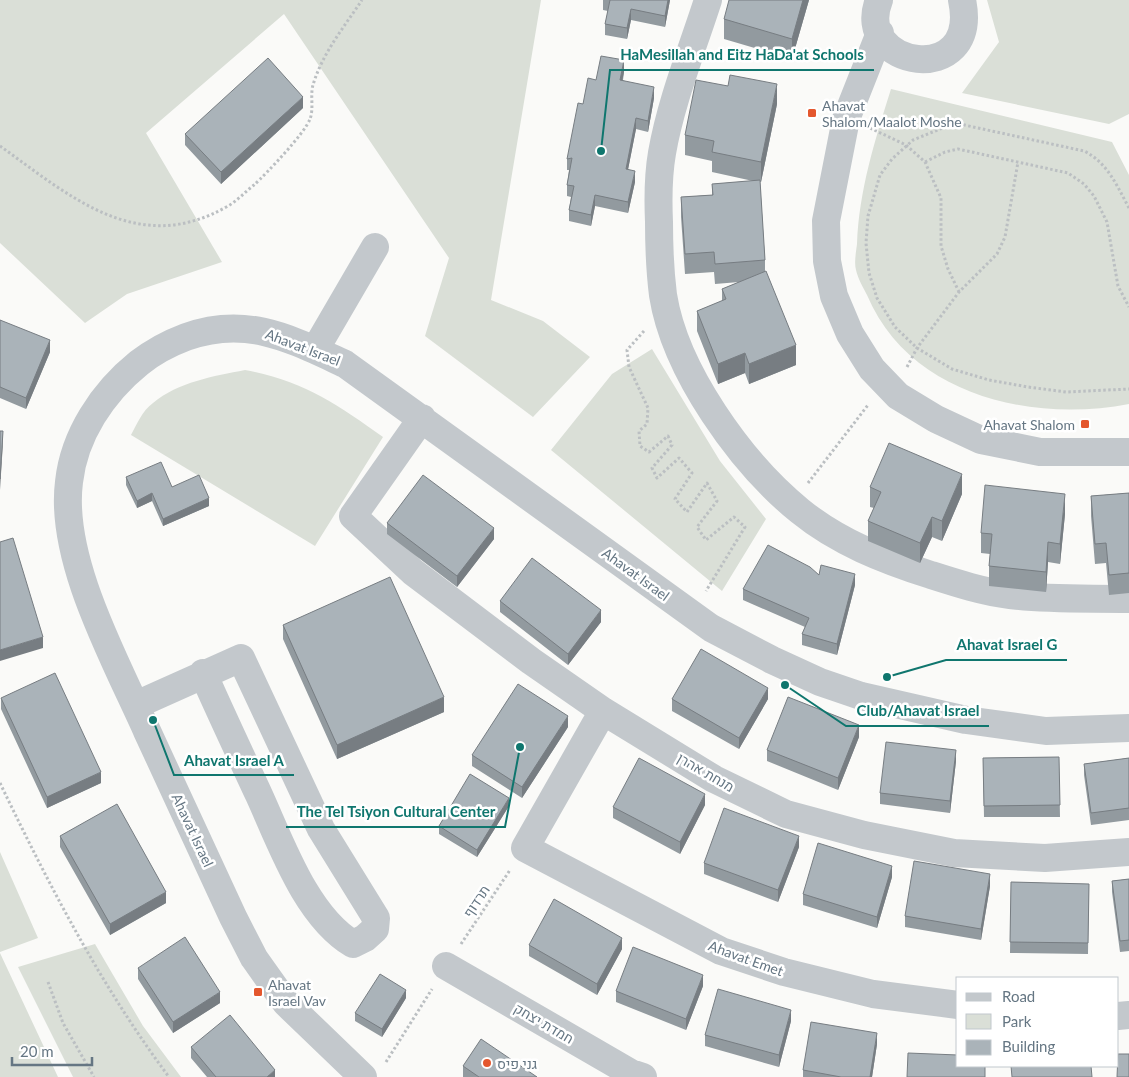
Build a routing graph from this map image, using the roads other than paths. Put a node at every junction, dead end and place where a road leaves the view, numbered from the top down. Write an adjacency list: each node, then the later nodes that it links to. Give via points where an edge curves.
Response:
1 (708, 0): 11 (street, via 662,153 658,197 659,244 666,307 676,340 699,389 728,436 766,480 800,512 848,542 886,560 953,582 1010,595)
2 (879, 0): 4 (street, via 876,18)
3 (962, 0): 5 (street, via 966,14 963,30 956,43 944,54 930,60)
4 (880, 33): 5 (street, via 887,46); 6 (street)
5 (900, 55): 6 (street)
6 (857, 90): 10 (street, via 846,119 826,221 827,261 834,296 850,334 872,369 898,396 936,419 981,440 1040,452)
7 (375, 247): 8 (street)
8 (315, 350): 9 (street, Ahavat Israel, via 345,364); 13 (street, Ahavat Israel, via 266,331 231,327 201,332 172,342 145,358 117,380 92,415 77,448 69,482 68,512 87,593)
9 (422, 418): 14 (street, מנחת אהרן, via 353,516 413,572 531,661); 15 (street, Ahavat Israel, via 711,628 820,682 869,699 966,720 1046,731)
10 (1129, 452)
11 (1129, 599)
12 (203, 674): 12 (street, via 310,899 338,936 353,944 365,938 376,929 376,918 321,829 241,658); 13 (street)
13 (136, 706): 19 (street, Ahavat Israel, via 232,917 254,958 286,1003)
14 (603, 710): 16 (street, מנחת אהרן, via 714,779 786,814 864,835 954,853 1045,858); 18 (street, Ahavat Emet, via 524,848 721,951 784,972 873,994)
15 (1129, 728)
16 (1129, 852)
17 (446, 966): 20 (street, חמדת יצחק)
18 (956, 1005)
19 (372, 1073)
20 (643, 1077)

